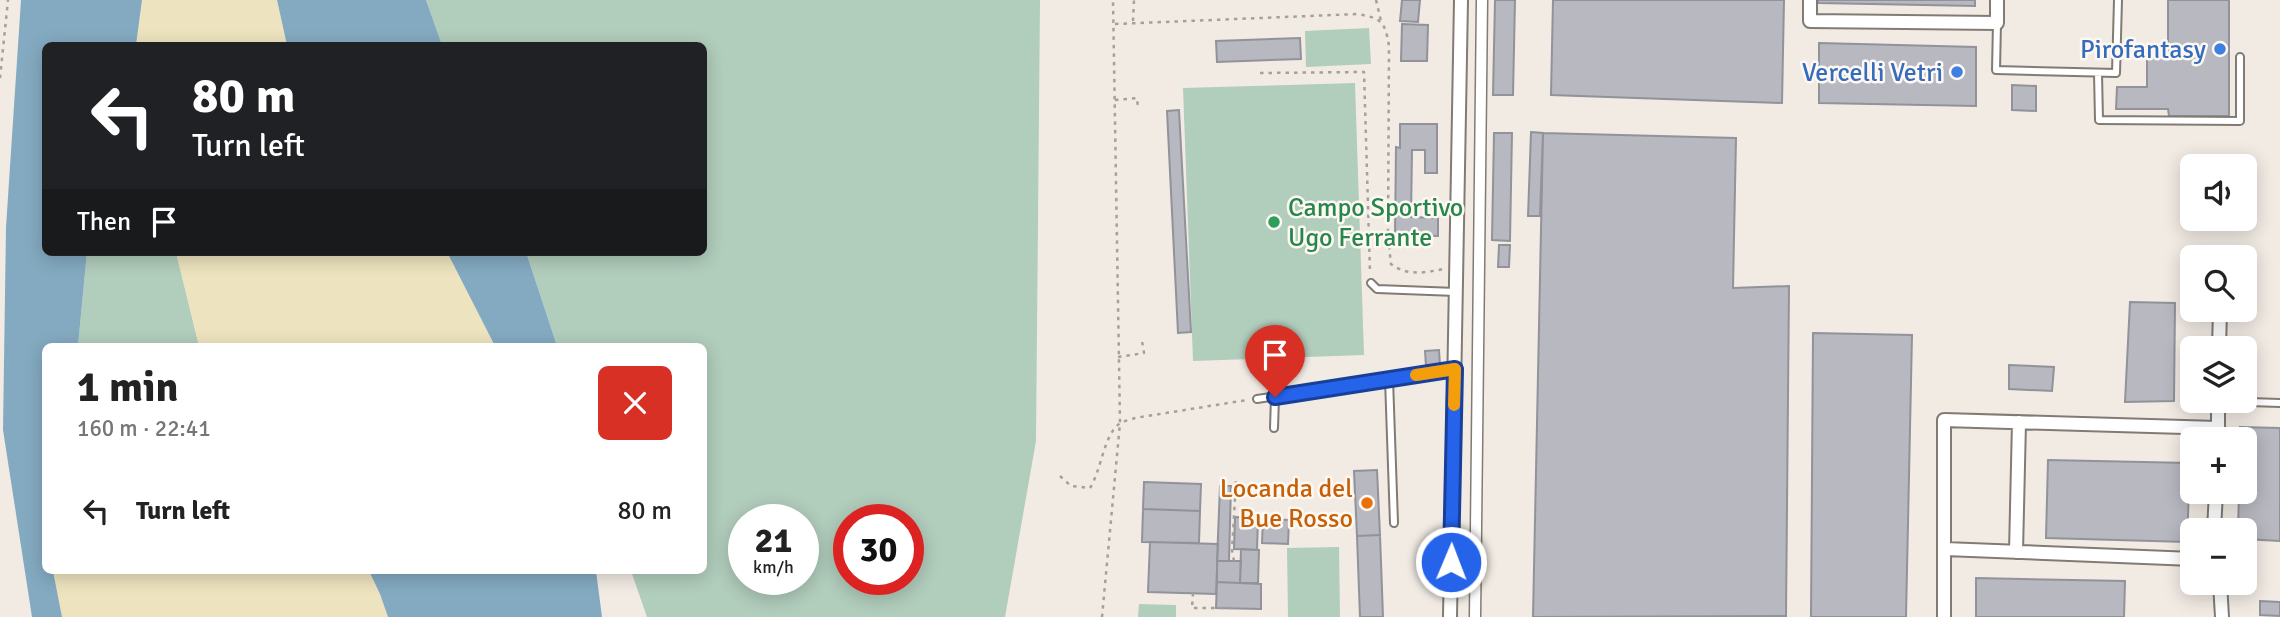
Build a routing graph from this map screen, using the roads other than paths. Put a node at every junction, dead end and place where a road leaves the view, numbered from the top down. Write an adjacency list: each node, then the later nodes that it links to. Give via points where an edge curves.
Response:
1 (1461, 0): 10 (street)
2 (1482, 0): 26 (street)
3 (1811, 0): 6 (street, via 1810,21)
4 (1997, 0): 6 (street)
5 (2118, 0): 8 (lane, via 2116,74)
6 (1997, 23): 8 (lane, via 1996,70)
7 (2240, 57): 8 (lane, via 2240,121 2099,120)
8 (2098, 73)
9 (1371, 283): 10 (lane, via 1377,289)
10 (1456, 292): 11 (street)
11 (1455, 369): 12 (lane); 25 (street)
12 (1390, 379): 13 (lane); 20 (lane)
13 (1275, 397): 14 (lane); 18 (lane)
14 (1257, 398)
15 (2257, 402): 16 (lane)
16 (2280, 402)
17 (2019, 422): 19 (street); 21 (street, via 1944,420); 22 (street)
18 (1274, 428)
19 (2180, 432)
20 (1394, 523)
21 (1945, 549): 22 (street); 27 (street)
22 (2016, 552): 23 (street)
23 (2180, 558)
24 (2221, 595): 28 (street)
25 (1450, 617)
26 (1475, 617)
27 (1944, 617)
28 (2222, 617)

